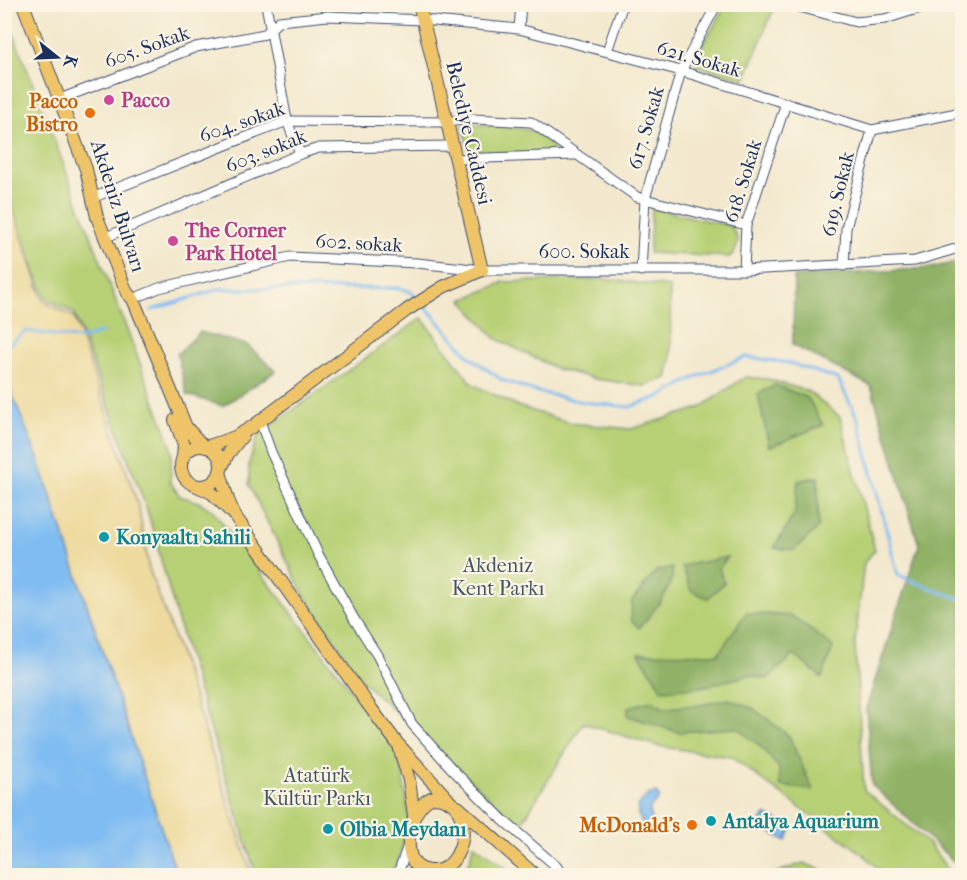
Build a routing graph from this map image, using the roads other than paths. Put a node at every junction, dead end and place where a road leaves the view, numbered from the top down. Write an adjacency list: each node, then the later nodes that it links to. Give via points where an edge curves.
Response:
1 (23, 4): 16 (main road, Akdeniz Bulvarı)
2 (266, 4): 12 (street)
3 (419, 4): 11 (main road, Belediye Caddesi)
4 (521, 4): 13 (street)
5 (622, 4): 14 (street)
6 (717, 4): 15 (street, 617. Sokak)
7 (788, 4): 8 (street, via 856,22 885,19)
8 (933, 4)
9 (961, 4): 10 (street)
10 (963, 10)
11 (423, 20): 12 (street, 605. Sokak, via 328,16 279,21); 13 (street, 621. Sokak); 20 (main road, Belediye Caddesi)
12 (271, 27): 16 (street, 605. Sokak, via 265,34 196,48); 19 (street)
13 (519, 29): 14 (street, 621. Sokak)
14 (607, 51): 15 (street, 621. Sokak)
15 (681, 71): 17 (street, 621. Sokak); 27 (street, 617. Sokak)
16 (60, 99): 26 (main road, Akdeniz Bulvarı, via 86,169)
17 (786, 104): 21 (street, 621. Sokak); 28 (street, 618. Sokak)
18 (963, 112): 21 (street, 621. Sokak)
19 (286, 121): 20 (street, 604. sokak); 23 (street); 26 (street, 604. sokak)
20 (446, 122): 22 (main road, Belediye Caddesi); 24 (street, 604. sokak, via 531,122)
21 (872, 130): 31 (street, 619. Sokak, via 846,228)
22 (452, 146): 23 (street, 603. sokak, via 319,148); 25 (main road, Belediye Caddesi)
23 (300, 154): 29 (street, 603. sokak)
24 (576, 155): 25 (street); 27 (street, 604. sokak)
25 (456, 159): 32 (main road, Belediye Caddesi)
26 (92, 198): 29 (main road, Akdeniz Bulvarı)
27 (645, 199): 28 (street, 604. sokak); 34 (street, 617. Sokak)
28 (746, 225): 33 (street, 618. Sokak)
29 (104, 238): 35 (main road, Akdeniz Bulvarı)
30 (963, 248): 31 (street, 600. Sokak, via 915,261)
31 (844, 266): 33 (street, 600. Sokak)
32 (482, 270): 34 (street, 600. Sokak); 35 (street, 602. sokak, via 290,257); 36 (main road, 600. Sokak, via 443,287 407,310)
33 (744, 270): 34 (street, 600. Sokak)
34 (641, 271)
35 (130, 296): 37 (main road, Akdeniz Bulvarı, via 186,427); 38 (main road, via 128,301 184,445)
36 (256, 424): 37 (main road, via 222,443); 39 (main road, via 238,441); 50 (street, via 318,554 412,724 452,770 551,861)
37 (205, 447): 38 (main road, via 193,448); 39 (main road, via 218,455)
38 (183, 458): 40 (main road, via 182,473)
39 (220, 471): 40 (main road, via 213,482); 41 (main road)
40 (197, 486): 41 (main road, via 212,493)
41 (235, 516): 42 (main road)
42 (398, 743): 43 (main road); 44 (main road)
43 (452, 802): 44 (main road, via 430,798); 46 (main road, via 459,810 461,847 451,863); 49 (main road)
44 (414, 816): 45 (main road)
45 (409, 843): 46 (main road, via 414,862); 47 (street)
46 (428, 872): 48 (main road)
47 (397, 876)
48 (456, 876)
49 (536, 876)
50 (562, 876)

